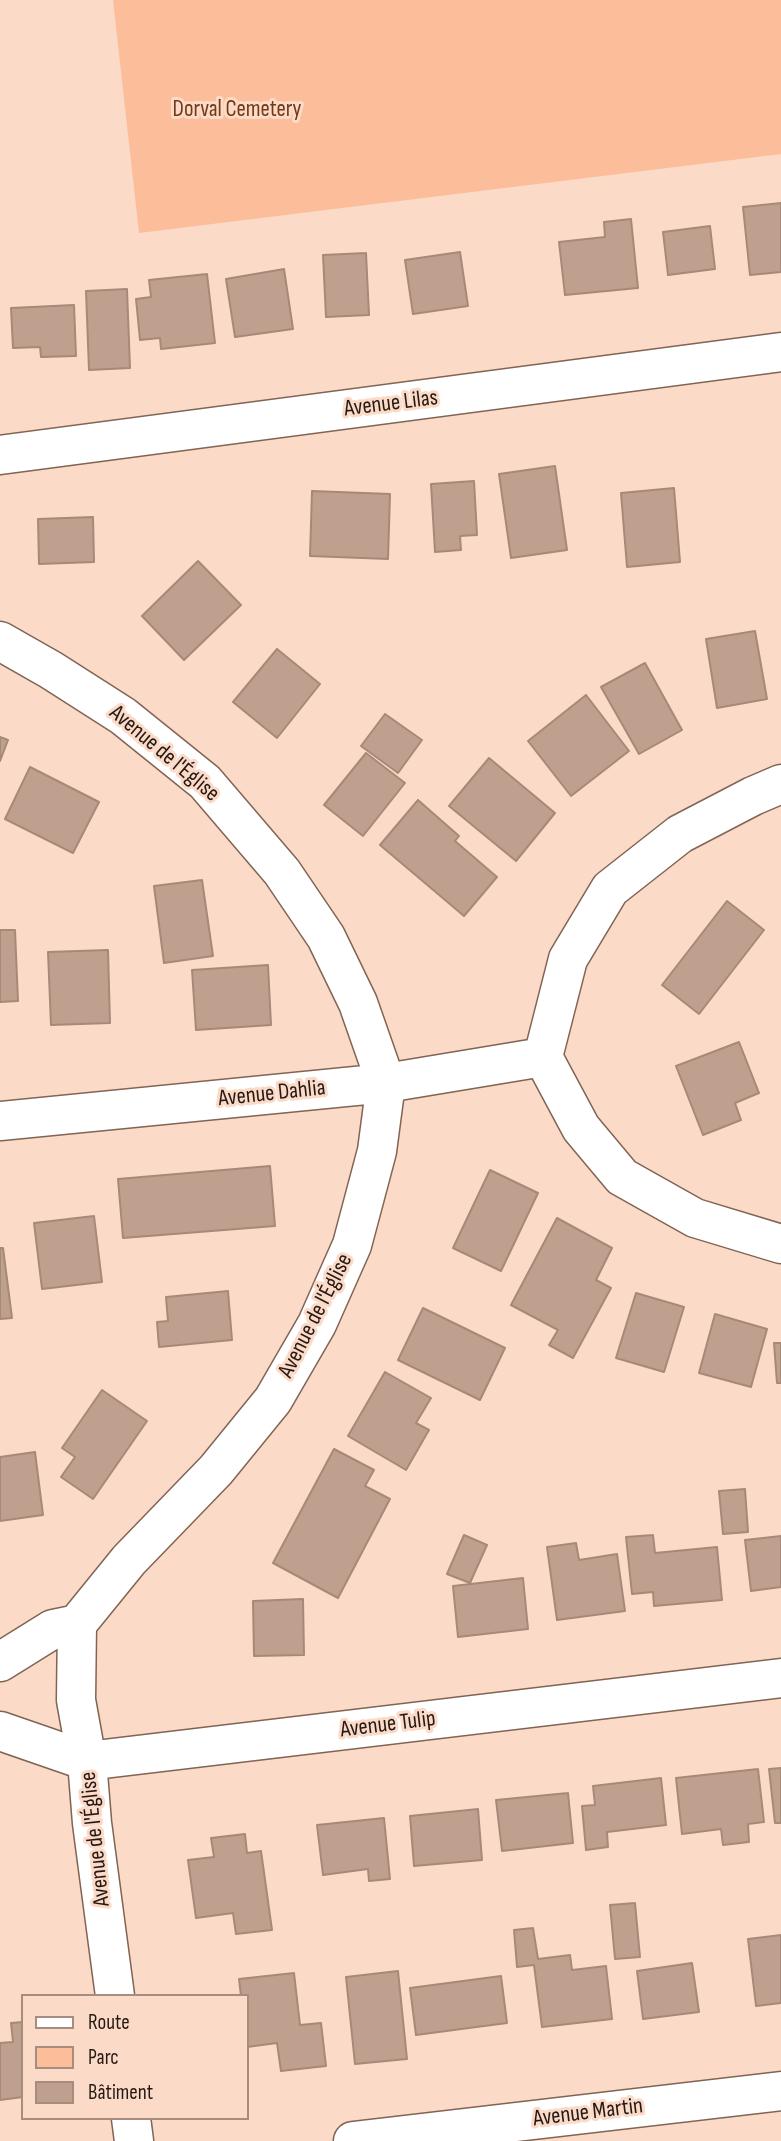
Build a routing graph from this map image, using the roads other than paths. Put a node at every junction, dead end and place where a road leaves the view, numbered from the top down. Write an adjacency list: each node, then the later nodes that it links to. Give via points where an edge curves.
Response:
1 (781, 352): 2 (street, Avenue Lilas)
2 (0, 455)
3 (0, 641): 6 (street, Avenue de l'Église, via 123,716 205,782 282,872 326,937 358,1003)
4 (781, 784): 5 (street, via 680,834 610,889 568,959)
5 (543, 1057): 6 (street, Avenue Dahlia); 8 (street, via 580,1128 622,1177 695,1218)
6 (386, 1083): 7 (street, Avenue Dahlia); 9 (street, Avenue de l'Église, via 377,1151 352,1245 317,1324 273,1399 216,1470 129,1560)
7 (0, 1121)
8 (781, 1244)
9 (77, 1624): 10 (street, via 53,1629); 13 (street, Avenue de l'Église, via 76,1700)
10 (0, 1662)
11 (781, 1678): 13 (street, Avenue Tulip)
12 (0, 1731): 13 (street, Avenue Tulip)
13 (87, 1761): 14 (street, Avenue de l'Église)
14 (115, 1994)
15 (781, 2091): 18 (street, Avenue Martin)
16 (131, 2120): 17 (street)
17 (134, 2141)
18 (353, 2141)

